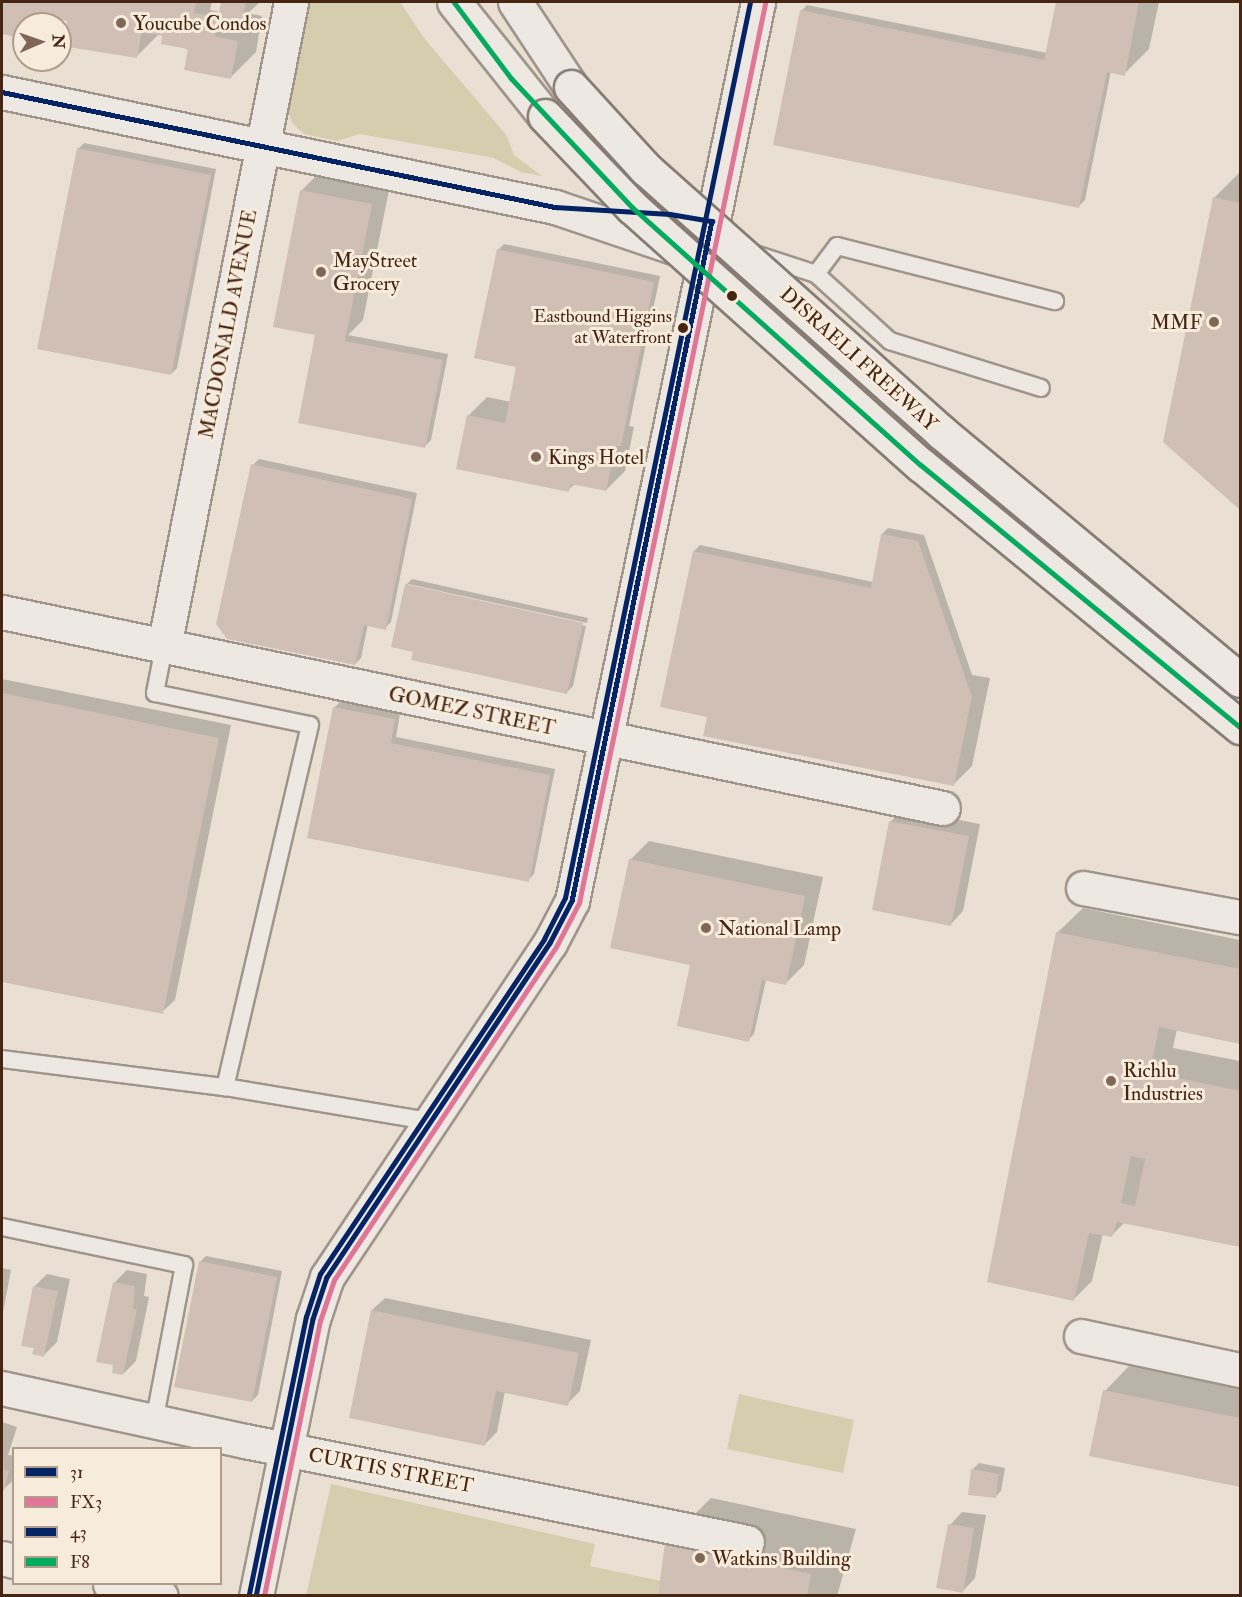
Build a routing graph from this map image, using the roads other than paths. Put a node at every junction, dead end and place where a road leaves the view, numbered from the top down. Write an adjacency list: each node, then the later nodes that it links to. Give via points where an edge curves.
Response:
1 (291, 2): 6 (main road, MACDONALD AVENUE)
2 (454, 2): 14 (main road, DISRAELI FREEWAY, bridge, via 545,116 632,207 921,465)
3 (515, 2): 13 (main road, DISRAELI FREEWAY, bridge, via 571,87 646,169 932,424)
4 (758, 2): 7 (main road)
5 (2, 92): 6 (main road)
6 (264, 144): 7 (main road, via 555,207 670,214); 12 (main road, MACDONALD AVENUE)
7 (709, 238): 8 (lane); 15 (main road)
8 (816, 274): 9 (lane, via 837,246); 10 (lane, via 890,341)
9 (1055, 301)
10 (1041, 388)
11 (2, 612): 12 (main road, GOMEZ STREET)
12 (164, 647): 15 (main road, GOMEZ STREET); 20 (lane, via 155,693 310,725)
13 (1240, 680)
14 (1240, 727)
15 (607, 738): 16 (main road, GOMEZ STREET); 21 (main road, via 579,875 563,921)
16 (943, 808)
17 (1083, 888): 18 (main road)
18 (1240, 917)
19 (2, 1059): 20 (lane)
20 (225, 1087): 21 (lane)
21 (429, 1121): 27 (main road, via 327,1277 312,1319)
22 (2, 1227): 26 (lane, via 184,1265)
23 (1082, 1336): 24 (main road)
24 (1240, 1370)
25 (2, 1388): 26 (main road, CURTIS STREET)
26 (154, 1422): 27 (main road, CURTIS STREET)
27 (285, 1449): 28 (main road, CURTIS STREET); 31 (main road)
28 (747, 1542)
29 (114, 1585): 30 (main road)
30 (161, 1596)
31 (256, 1596)

